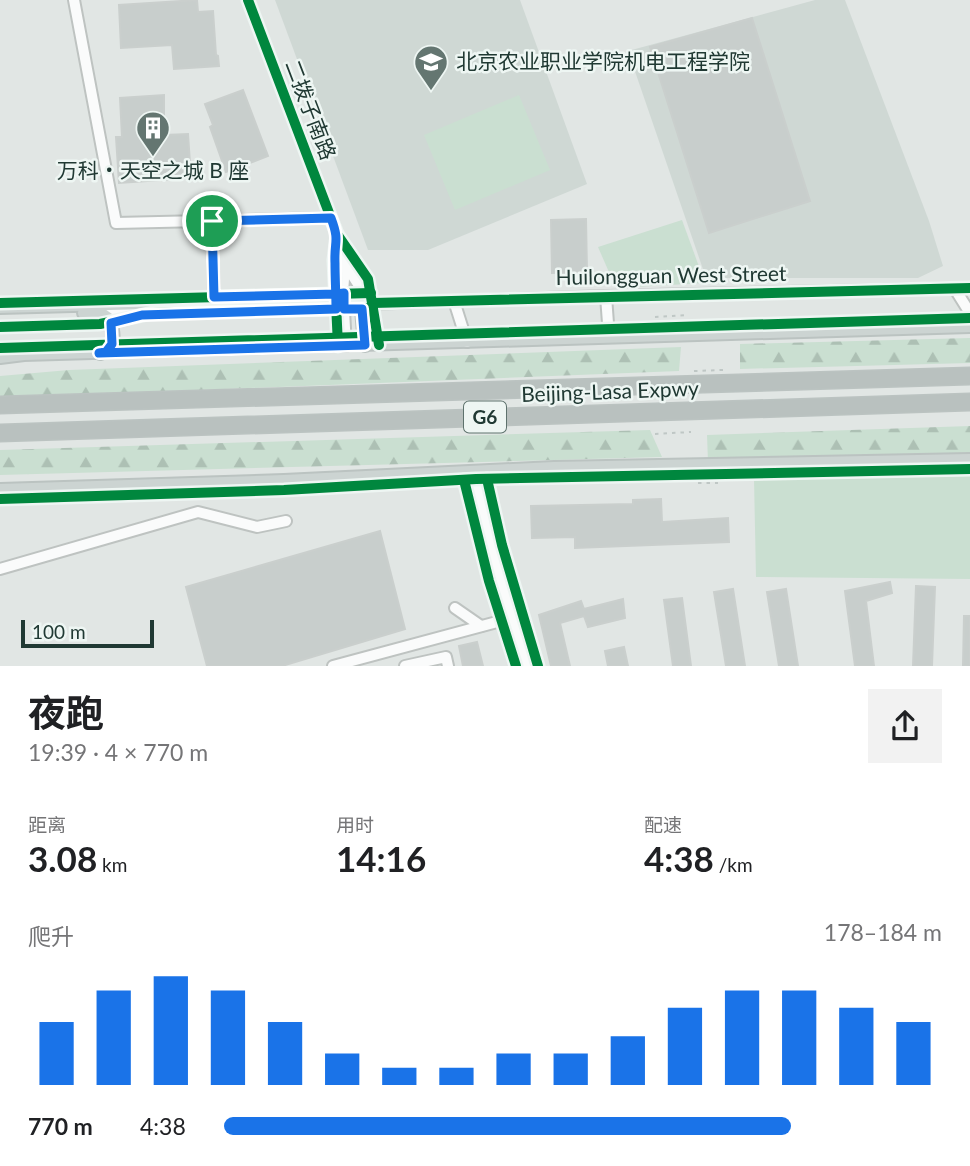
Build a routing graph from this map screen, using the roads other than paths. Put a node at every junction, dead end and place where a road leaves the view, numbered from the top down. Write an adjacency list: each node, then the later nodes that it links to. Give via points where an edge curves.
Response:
1 (74, 0): 4 (street, via 116,223)
2 (247, 0): 3 (street, 二拨子南路)
3 (331, 218): 4 (street); 5 (street, 二拨子南路)
4 (212, 221): 9 (street)
5 (345, 262): 11 (street); 12 (street)
6 (970, 288): 7 (street, Huilongguan West Street)
7 (955, 289): 8 (street, Huilongguan West Street); 15 (street)
8 (606, 296): 10 (street, Huilongguan West Street); 18 (street)
9 (214, 301): 11 (main road, Huilongguan West Street); 13 (main road, Huilongguan West Street)
10 (454, 301): 12 (street, Huilongguan West Street); 19 (street)
11 (344, 302): 12 (main road, Huilongguan West Street); 14 (street, Huilongguan West Street); 21 (street)
12 (365, 302): 20 (main road)
13 (0, 307)
14 (97, 313): 16 (main road, Huilongguan West Street); 22 (main road, via 110,320 113,336 109,349)
15 (970, 313)
16 (0, 316)
17 (970, 326): 18 (main road)
18 (609, 337): 19 (main road)
19 (467, 342): 20 (main road)
20 (365, 345): 21 (main road)
21 (346, 346): 22 (main road)
22 (99, 353): 23 (main road)
23 (0, 357)
24 (970, 376): 26 (highway, Beijing-Lasa Expwy / G6)
25 (970, 402): 27 (highway, Beijing-Lasa Expwy / G6)
26 (0, 405)
27 (0, 433)
28 (970, 460): 29 (main road)
29 (474, 471): 30 (main road); 34 (street)
30 (0, 490)
31 (286, 521): 32 (street, via 257,527 198,512)
32 (0, 569)
33 (455, 608): 35 (street)
34 (512, 618): 35 (street); 39 (street)
35 (481, 626): 36 (street)
36 (333, 666)
37 (405, 666): 38 (street, via 446,657)
38 (448, 666)
39 (527, 666)

